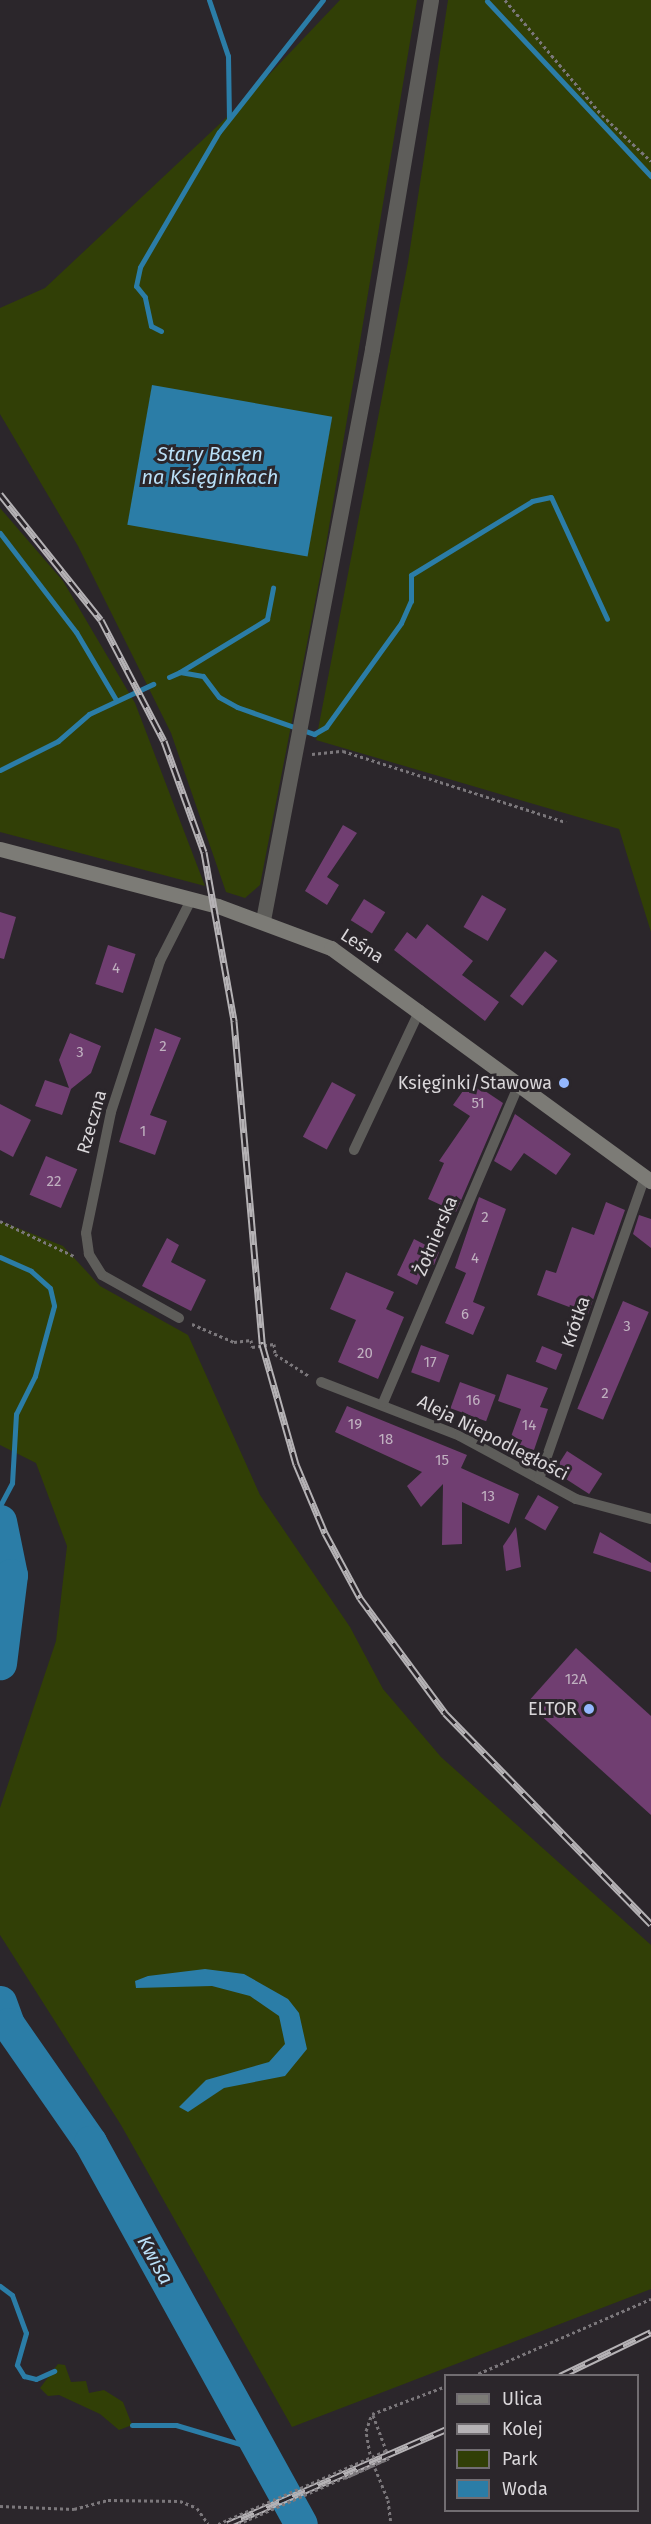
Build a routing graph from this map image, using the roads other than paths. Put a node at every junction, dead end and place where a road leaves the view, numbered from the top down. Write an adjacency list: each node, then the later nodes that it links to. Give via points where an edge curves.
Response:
1 (430, 0): 4 (street, via 295,763)
2 (0, 849): 3 (main road, Leśna)
3 (192, 898): 4 (main road, Leśna); 9 (lane, Rzeczna, via 160,961 98,1156 86,1233 92,1262 119,1288)
4 (263, 920): 5 (main road, Leśna, via 331,948)
5 (420, 1010): 6 (main road, Leśna); 7 (lane)
6 (520, 1082): 8 (main road, Leśna); 11 (lane, Żołnierska)
7 (354, 1150)
8 (649, 1178): 12 (lane, Krótka)
9 (179, 1318)
10 (321, 1382): 11 (lane, Aleja Niepodległości)
11 (383, 1403): 12 (lane, Aleja Niepodległości)
12 (539, 1479): 13 (lane, Aleja Niepodległości, via 576,1499)
13 (651, 1519)

